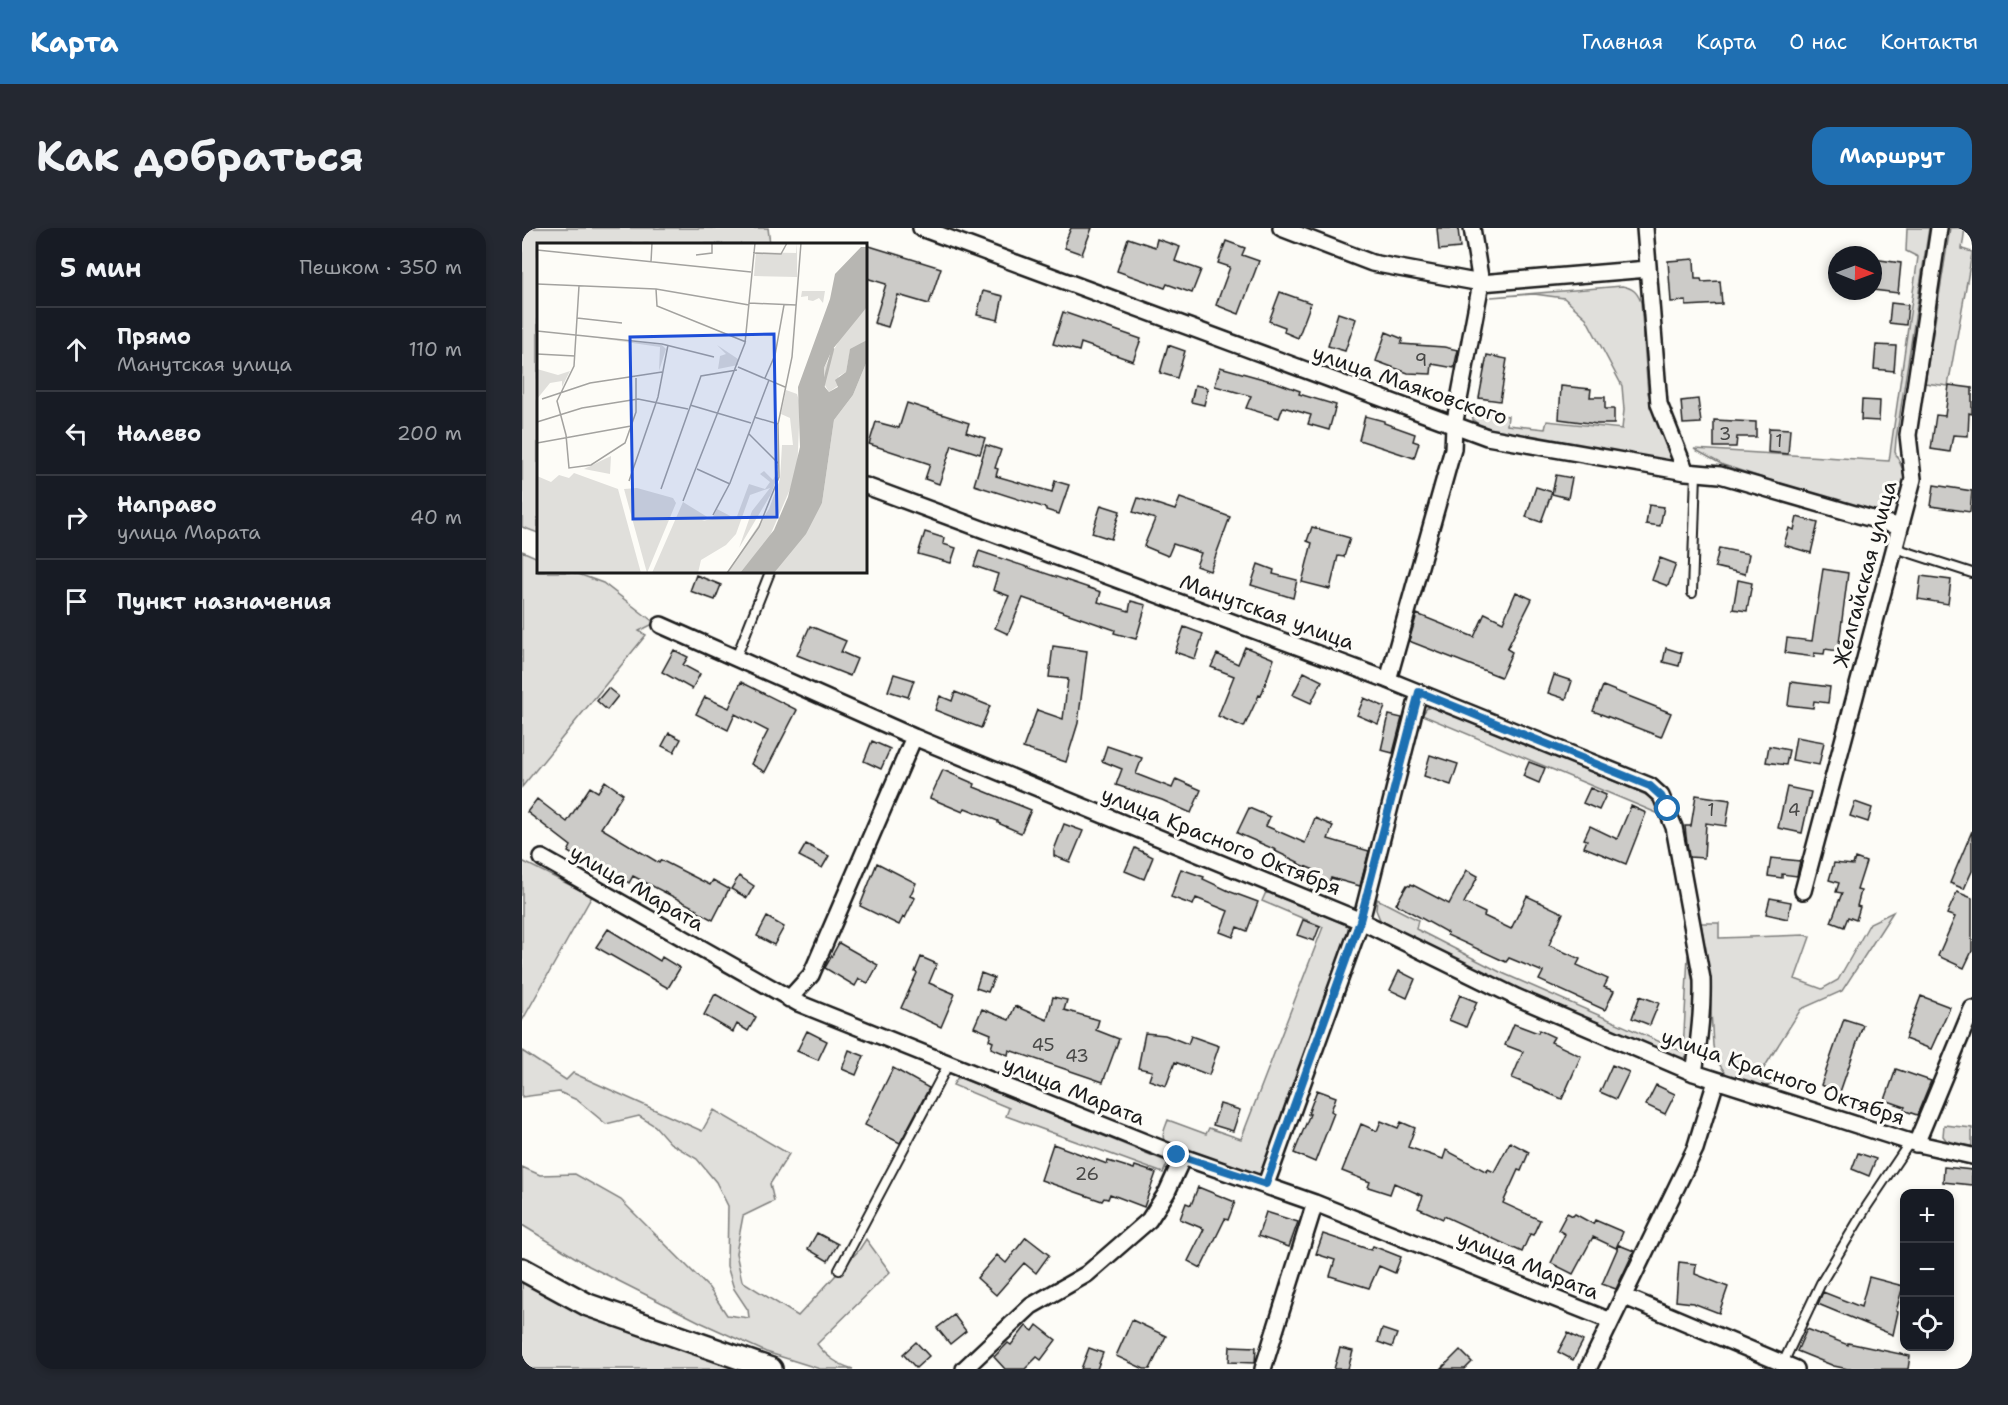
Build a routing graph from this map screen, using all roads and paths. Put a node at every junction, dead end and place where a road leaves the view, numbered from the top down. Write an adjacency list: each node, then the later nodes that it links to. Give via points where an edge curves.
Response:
1 (921, 228): 8 (street, улица Маяковского)
2 (1281, 228): 7 (street, via 1372,263)
3 (1472, 228): 7 (street)
4 (1645, 228): 6 (street)
5 (1939, 228): 11 (street, Желгайская улица, via 1908,435 1913,479)
6 (1648, 269): 7 (street); 9 (street, via 1659,404)
7 (1481, 283): 8 (street)
8 (1454, 426): 9 (street, улица Маяковского, via 1487,437); 18 (street, via 1453,449)
9 (1691, 473): 11 (street, улица Маяковского, via 1720,475); 15 (lane)
10 (867, 486): 18 (street, Манутская улица)
11 (1900, 527): 12 (street, Желгайская улица)
12 (1895, 548): 14 (lane); 22 (street, Желгайская улица)
13 (770, 573): 17 (lane)
14 (1972, 573)
15 (1692, 593)
16 (661, 625): 17 (street, улица Красного Октября)
17 (736, 658): 20 (street, улица Красного Октября)
18 (1388, 680): 19 (street, Манутская улица)
19 (1419, 692): 23 (street); 27 (street, Манутская улица, via 1650,786 1661,796 1674,827 1702,979 1700,1039)
20 (914, 737): 23 (street, улица Красного Октября); 24 (street, via 811,975)
21 (542, 858): 24 (street, улица Марата)
22 (1803, 891)
23 (1360, 921): 27 (street, улица Красного Октября, via 1516,997); 32 (street)
24 (789, 999): 26 (street, улица Марата)
25 (1972, 1009): 29 (street)
26 (949, 1064): 31 (street, улица Марата); 35 (lane)
27 (1694, 1073): 28 (street, улица Красного Октября)
28 (1716, 1081): 29 (street, улица Красного Октября); 36 (street, via 1695,1149)
29 (1913, 1143): 30 (street, улица Красного Октября); 38 (lane, via 1867,1206 1821,1283)
30 (1972, 1156)
31 (1183, 1157): 32 (street, улица Марата); 40 (street, via 1149,1220 1087,1275 1030,1306)
32 (1266, 1184): 33 (street, улица Марата)
33 (1315, 1203): 37 (street, улица Марата); 41 (street)
34 (522, 1269): 39 (main road, via 588,1305)
35 (839, 1270)
36 (1623, 1296): 37 (street); 38 (street, улица Марата)
37 (1611, 1321): 42 (street)
38 (1790, 1366)
39 (771, 1369)
40 (964, 1369)
41 (1263, 1369)
42 (1588, 1369)

